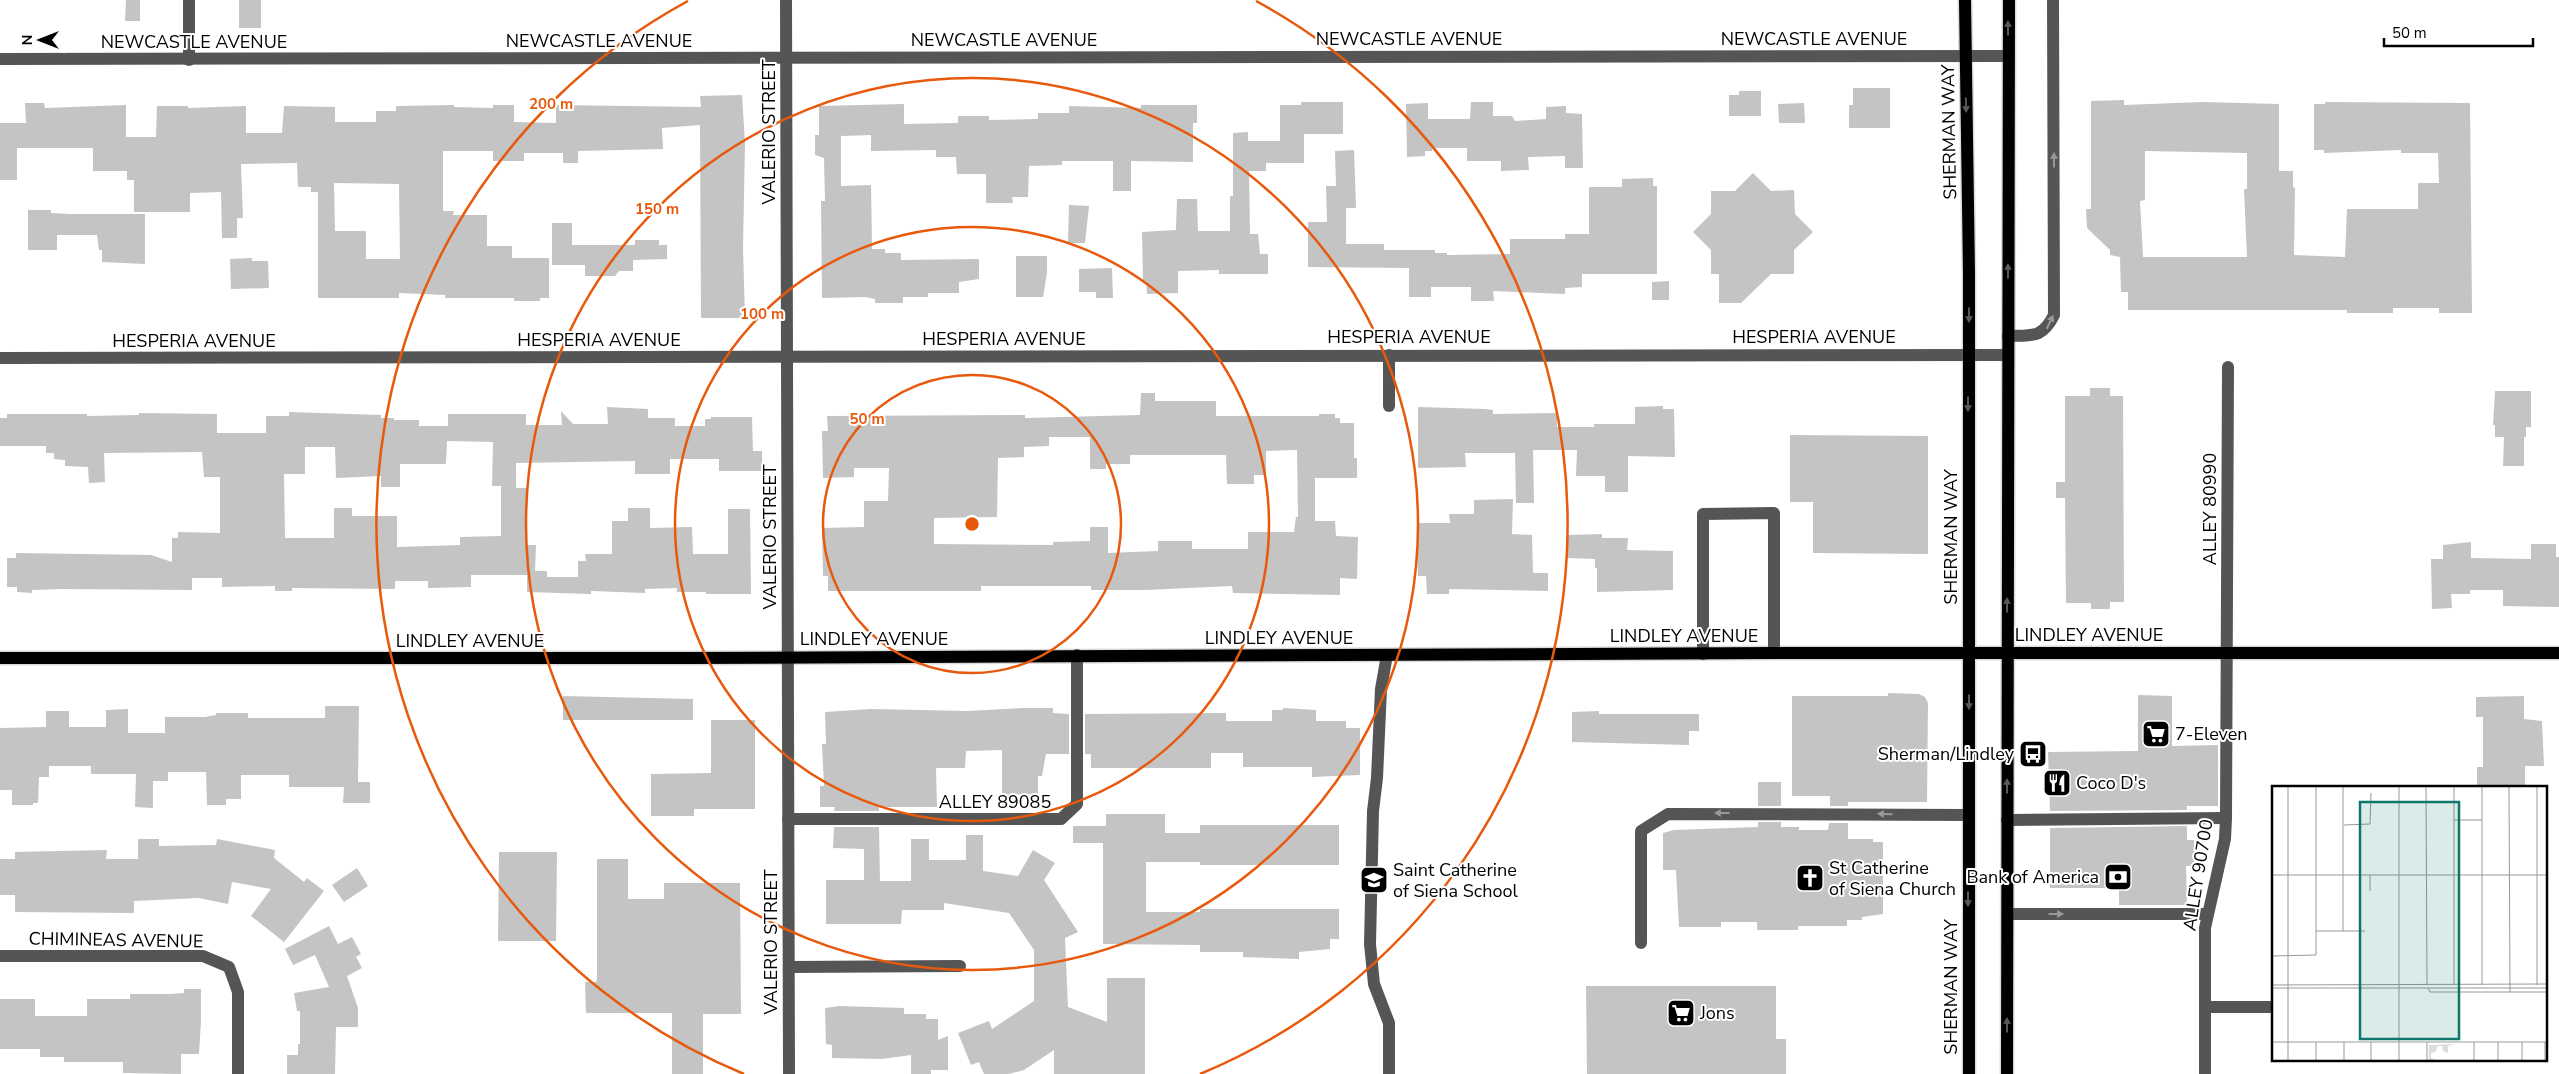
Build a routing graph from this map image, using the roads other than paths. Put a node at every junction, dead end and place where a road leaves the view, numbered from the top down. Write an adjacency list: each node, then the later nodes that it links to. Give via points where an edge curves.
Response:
1 (189, 0): 10 (street)
2 (786, 0): 8 (street, VALERIO STREET)
3 (1965, 0): 6 (main road, SHERMAN WAY)
4 (2008, 0): 7 (main road, one-way to 4)
5 (2053, 0): 11 (street, one-way to 5, via 2036,335 2047,330 2054,315)
6 (1965, 56): 7 (street, NEWCASTLE AVENUE); 8 (street, NEWCASTLE AVENUE); 13 (main road, SHERMAN WAY, one-way to 13)
7 (2008, 56): 11 (main road, one-way to 7)
8 (786, 58): 10 (street, NEWCASTLE AVENUE); 15 (street, VALERIO STREET)
9 (0, 59): 10 (street, NEWCASTLE AVENUE)
10 (189, 60)
11 (2008, 336): 14 (main road)
12 (1389, 355): 13 (street, HESPERIA AVENUE); 15 (street, HESPERIA AVENUE); 18 (street)
13 (1968, 355): 14 (street, HESPERIA AVENUE); 21 (main road, SHERMAN WAY, one-way to 21)
14 (2008, 355): 22 (main road, one-way to 14)
15 (787, 357): 16 (street, HESPERIA AVENUE); 27 (street, VALERIO STREET)
16 (0, 358)
17 (2228, 367): 19 (street, ALLEY 80990)
18 (1389, 406)
19 (2227, 652): 22 (main road, LINDLEY AVENUE); 23 (main road, LINDLEY AVENUE); 30 (street, ALLEY 90700)
20 (1774, 653): 21 (main road, LINDLEY AVENUE); 24 (main road, LINDLEY AVENUE); 24 (street, via 1774,513 1703,514)
21 (1968, 653): 22 (main road, LINDLEY AVENUE); 29 (main road, SHERMAN WAY, one-way to 29)
22 (2006, 653): 32 (main road, one-way to 22)
23 (2559, 653)
24 (1703, 654): 25 (main road, LINDLEY AVENUE)
25 (1387, 655): 26 (main road, LINDLEY AVENUE); 43 (street, via 1381,689 1378,778 1373,811 1370,944 1374,984 1389,1023)
26 (1077, 656): 27 (main road, LINDLEY AVENUE); 31 (street, ALLEY 89085, via 1077,804 1061,819)
27 (788, 657): 28 (main road, LINDLEY AVENUE); 31 (street, VALERIO STREET)
28 (0, 658)
29 (1969, 815): 35 (street, one-way to 35, via 1668,814 1641,831); 44 (main road, SHERMAN WAY, one-way to 44)
30 (2226, 818): 32 (street); 34 (street, ALLEY 90700, via 2225,838)
31 (788, 819): 38 (street, VALERIO STREET)
32 (2007, 820): 33 (main road)
33 (2008, 914): 34 (street, one-way to 34); 45 (main road, one-way to 33)
34 (2206, 914): 39 (street, ALLEY 90700)
35 (1641, 943)
36 (0, 956): 41 (street, CHIMINEAS AVENUE, via 203,956 229,967 238,992)
37 (960, 966): 38 (street)
38 (789, 967): 42 (street, VALERIO STREET)
39 (2205, 1006): 40 (street); 46 (street, ALLEY 90700)
40 (2272, 1007)
41 (238, 1074)
42 (789, 1074)
43 (1389, 1074)
44 (1969, 1074)
45 (2007, 1074)
46 (2205, 1074)

